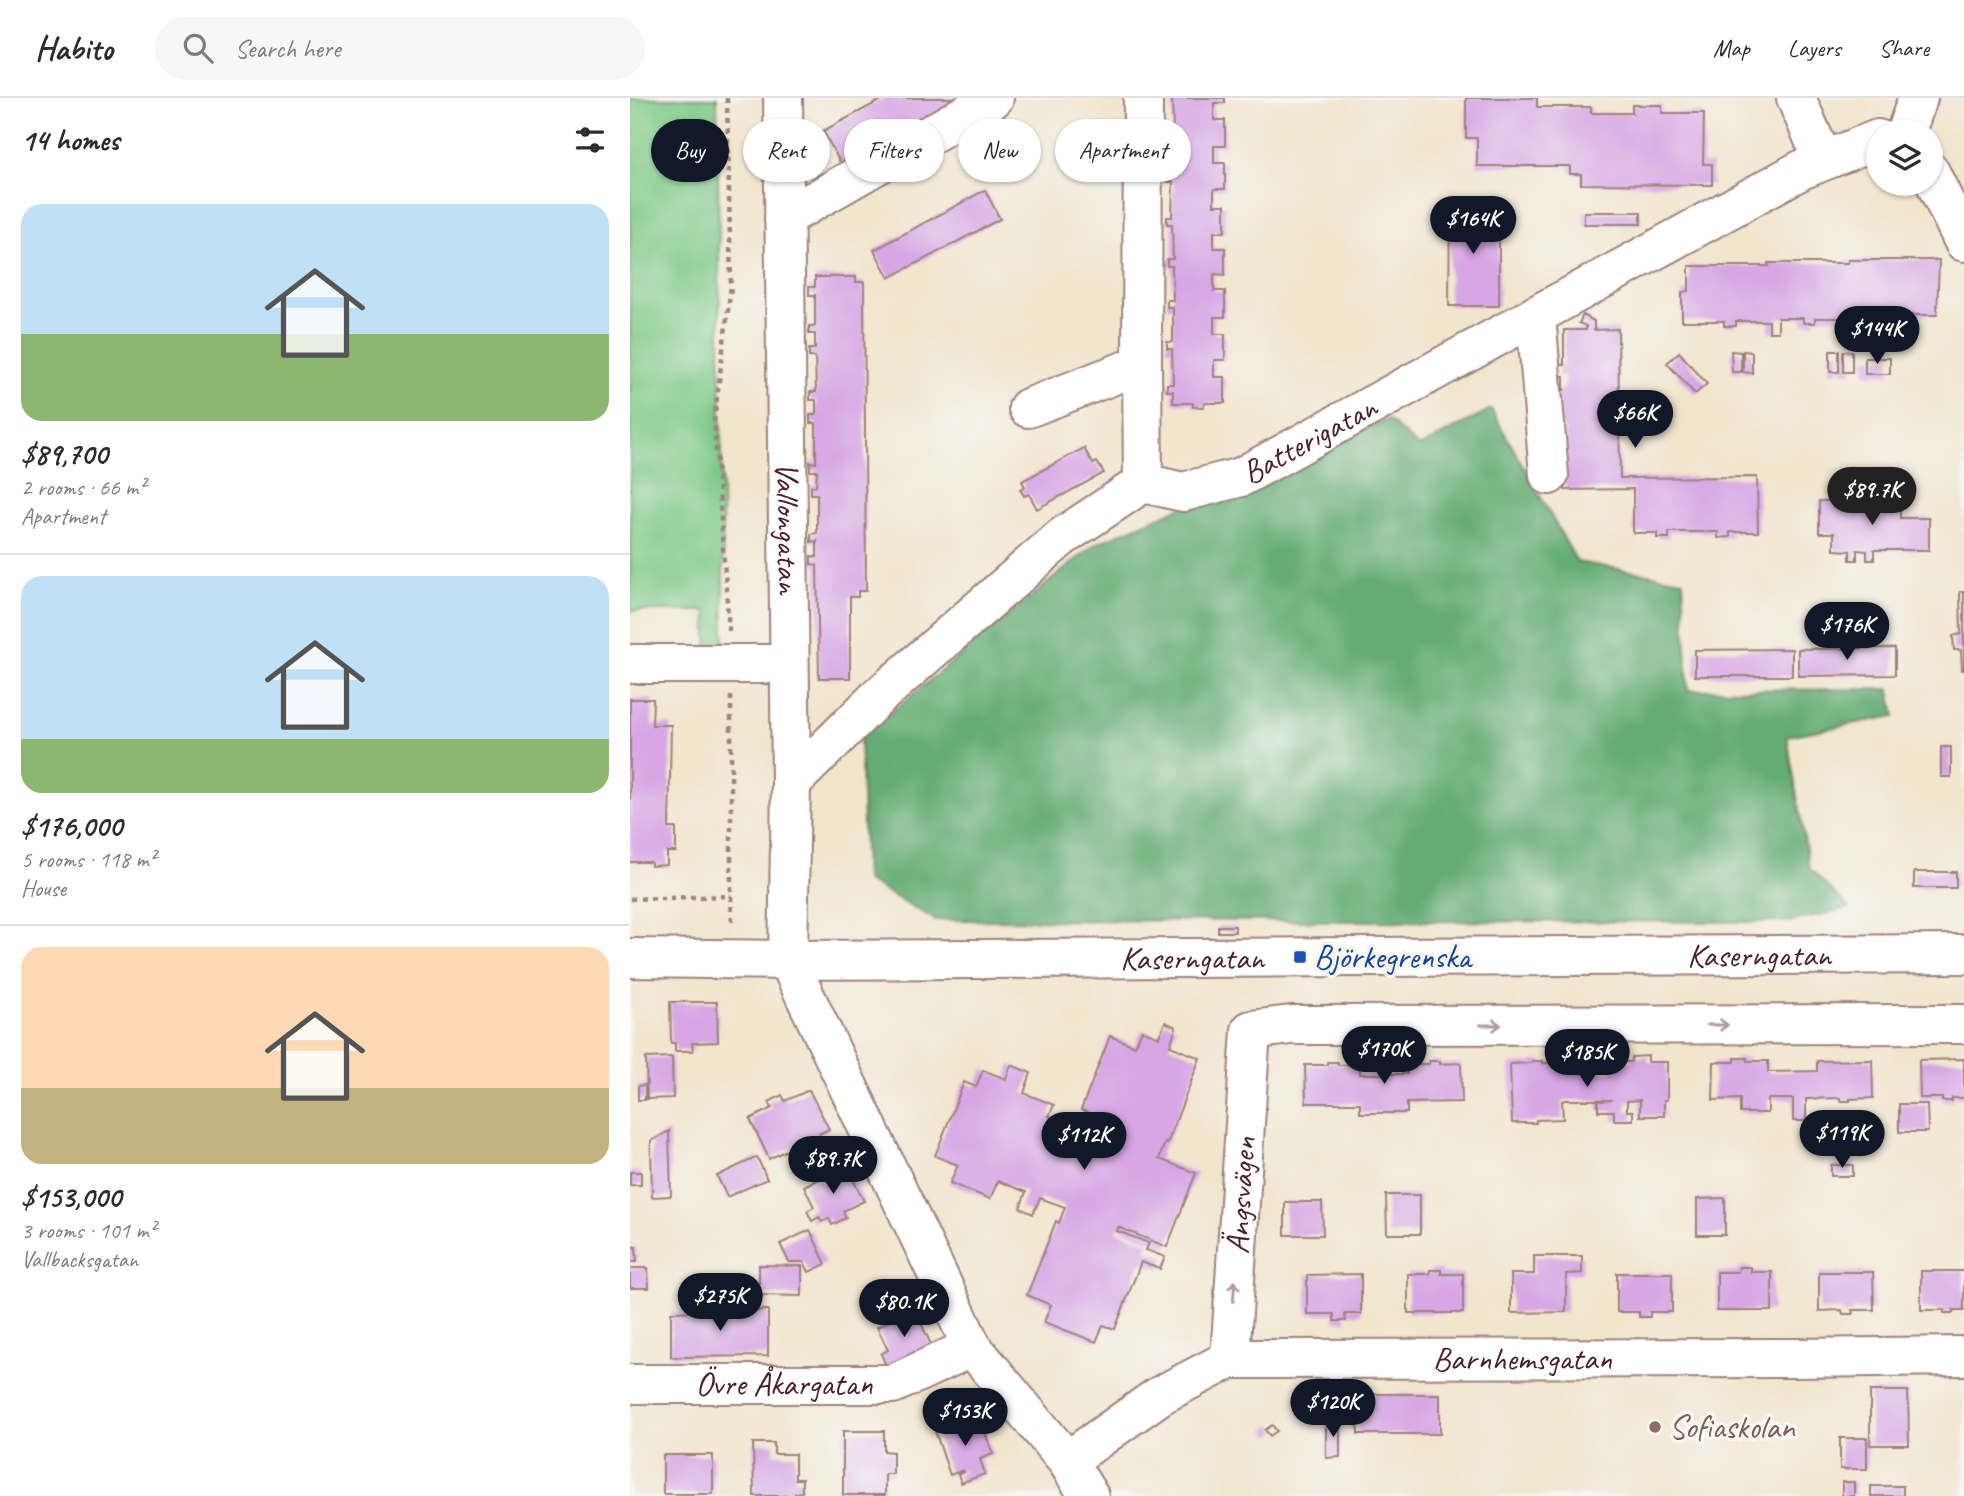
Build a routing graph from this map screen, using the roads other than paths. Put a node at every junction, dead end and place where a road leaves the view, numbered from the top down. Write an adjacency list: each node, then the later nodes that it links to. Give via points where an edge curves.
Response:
1 (783, 98): 10 (street, Vallongatan)
2 (994, 98): 10 (street)
3 (1143, 98): 13 (street)
4 (1796, 98): 8 (street)
5 (1918, 98): 6 (street)
6 (1910, 119)
7 (1866, 144): 8 (street, Batterigatan)
8 (1823, 160): 12 (street, Batterigatan)
9 (1942, 196): 11 (street)
10 (784, 218): 18 (street, Vallongatan)
11 (1964, 242)
12 (1536, 315): 15 (street); 16 (street, Batterigatan, via 1241,477 1183,492)
13 (1142, 365): 14 (street); 16 (street)
14 (1028, 408)
15 (1549, 475)
16 (1143, 483): 19 (street, via 1062,537 877,697)
17 (630, 663): 18 (street)
18 (789, 664): 19 (street, Vallongatan)
19 (791, 782): 22 (street, Vallongatan)
20 (1964, 954): 22 (street, Kaserngatan)
21 (630, 958): 22 (street, Kaserngatan)
22 (788, 960): 25 (street)
23 (1964, 1024): 24 (street, Kaserngatan, one-way to 23, via 1291,1025)
24 (1251, 1030): 27 (street, Ängsvägen, one-way to 24)
25 (972, 1346): 28 (street, Övre Åkargatan, via 893,1384); 29 (street)
26 (1964, 1356): 27 (street, Barnhemsgatan)
27 (1230, 1359): 29 (street, Barnhemsgatan, via 1159,1395)
28 (630, 1384)
29 (1067, 1461): 30 (street)
30 (1089, 1496)

